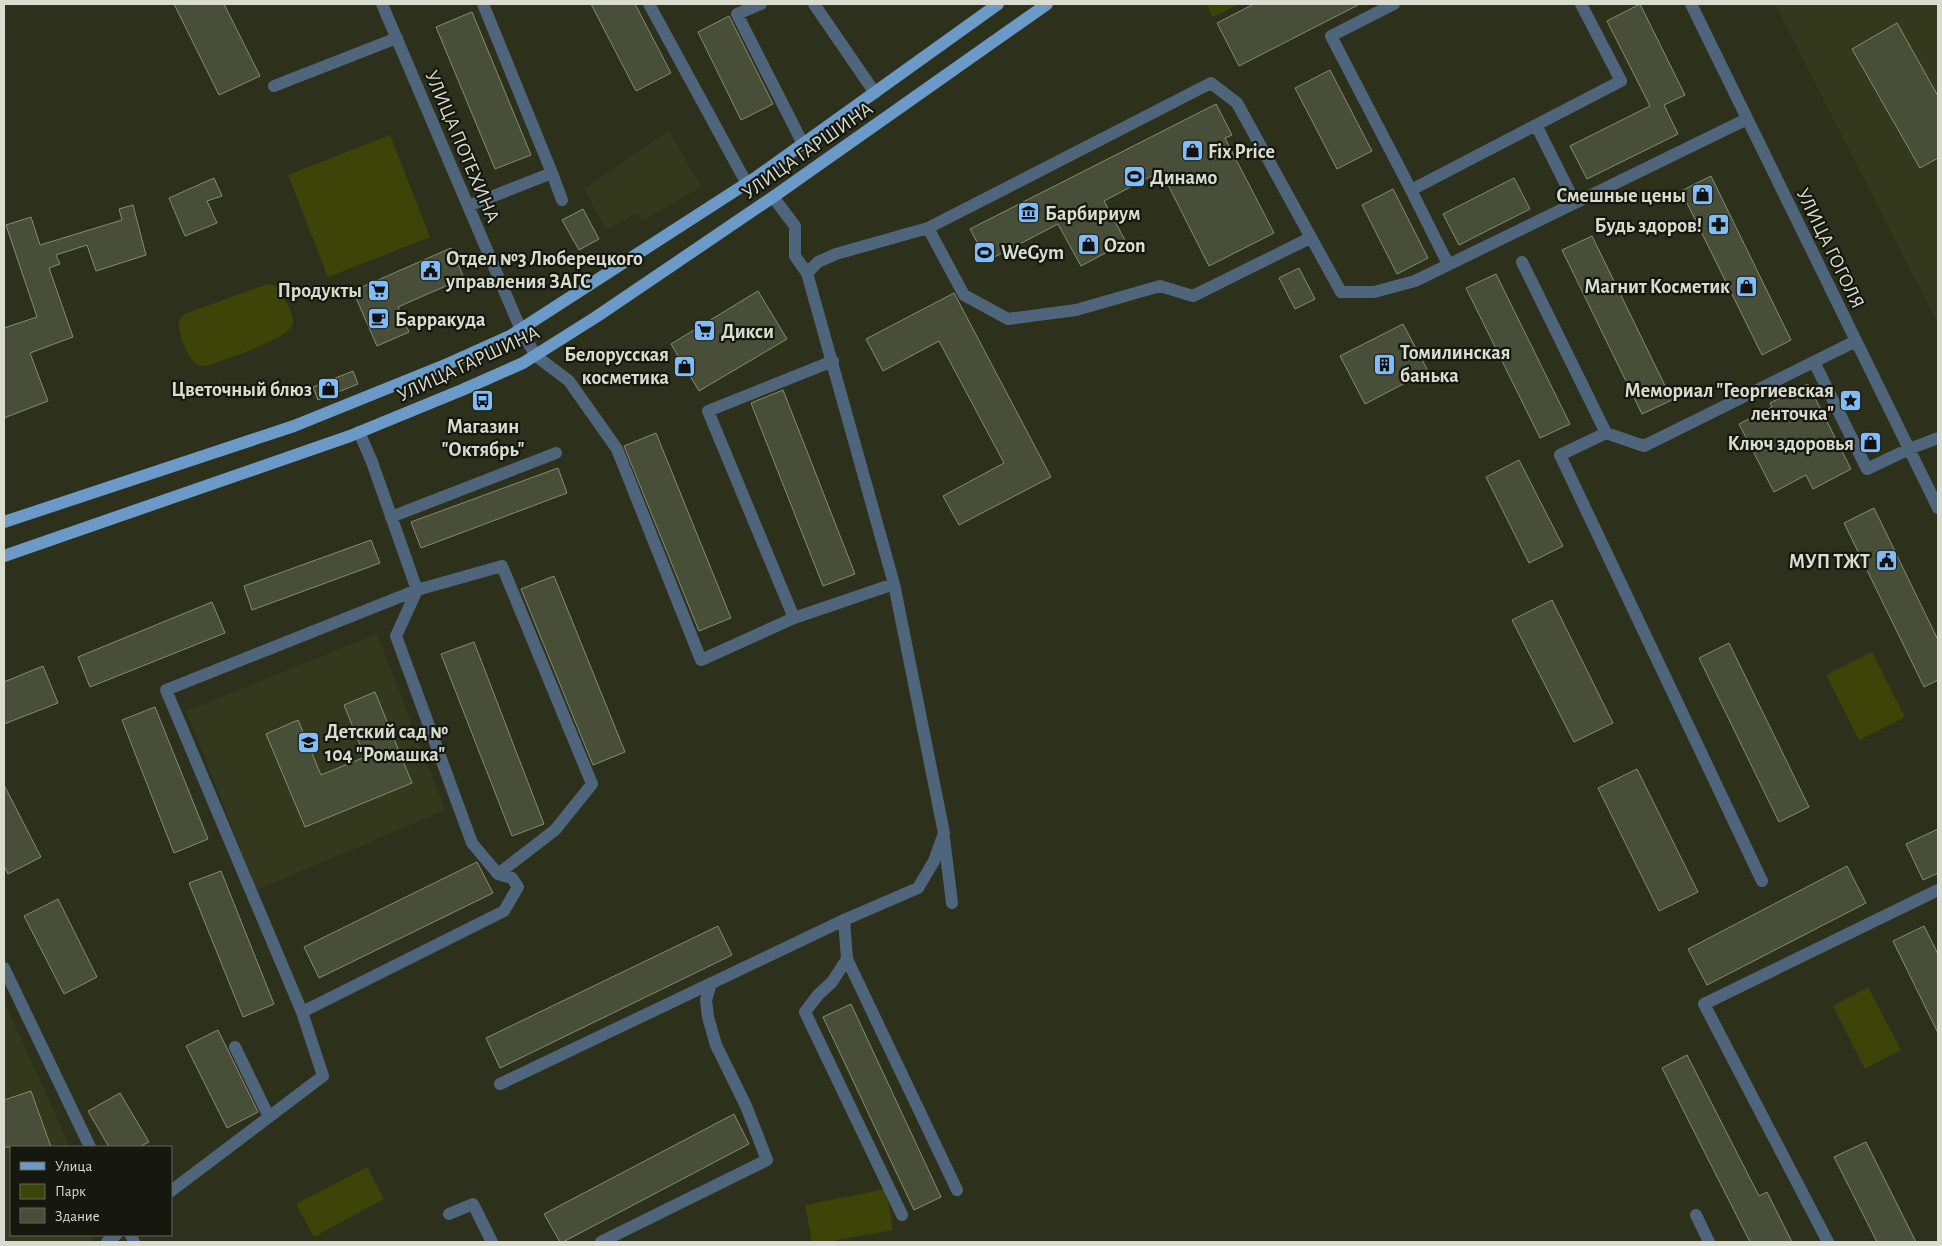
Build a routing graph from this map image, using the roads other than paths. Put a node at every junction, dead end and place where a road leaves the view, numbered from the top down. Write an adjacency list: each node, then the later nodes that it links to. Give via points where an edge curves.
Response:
1 (382, 4): 11 (street, УЛИЦА ПОТЕХИНА)
2 (483, 4): 17 (street)
3 (649, 4): 18 (street)
4 (761, 4): 16 (street, via 737,14)
5 (814, 4): 13 (street)
6 (998, 4): 13 (main road, УЛИЦА ГАРШИНА)
7 (1047, 4): 20 (main road, УЛИЦА ГАРШИНА)
8 (1394, 4): 19 (street, via 1332,36)
9 (1581, 4): 15 (street, via 1621,81)
10 (1691, 4): 14 (street, УЛИЦА ГОГОЛЯ)
11 (397, 38): 12 (street); 23 (street, УЛИЦА ПОТЕХИНА)
12 (274, 86)
13 (875, 93): 16 (main road, УЛИЦА ГАРШИНА)
14 (1747, 119): 22 (street); 30 (street, УЛИЦА ГОГОЛЯ)
15 (1536, 125): 19 (street); 22 (street)
16 (803, 144): 18 (main road, УЛИЦА ГАРШИНА)
17 (552, 173): 21 (street); 23 (street)
18 (747, 184): 29 (main road, УЛИЦА ГАРШИНА)
19 (1411, 190): 27 (street)
20 (773, 197): 28 (street, via 796,226 795,256); 31 (main road, УЛИЦА ГАРШИНА)
21 (562, 200)
22 (1574, 203): 27 (street)
23 (468, 206): 29 (street, УЛИЦА ПОТЕХИНА)
24 (928, 228): 25 (street, via 964,295 1008,319 1076,310 1160,286 1193,296); 25 (street, via 1211,82 1237,103); 28 (street, via 836,254 818,262)
25 (1310, 238): 27 (street, via 1341,292 1374,292 1415,281)
26 (1522, 262): 35 (street)
27 (1448, 264)
28 (807, 274): 32 (street)
29 (521, 330): 31 (street, УЛИЦА ПОТЕХИНА); 41 (main road, УЛИЦА ГАРШИНА, via 450,363 294,426)
30 (1856, 341): 33 (street); 37 (street, УЛИЦА ГОГОЛЯ)
31 (536, 356): 34 (main road, УЛИЦА ГАРШИНА); 45 (street, via 570,381 617,449 701,660)
32 (833, 361): 43 (street); 45 (street, via 708,411)
33 (1814, 362): 35 (street, via 1644,446); 37 (street, via 1867,469)
34 (359, 432): 40 (street); 42 (main road, УЛИЦА ГАРШИНА)
35 (1606, 433): 48 (street, via 1560,455)
36 (1938, 438): 37 (street)
37 (1909, 449): 39 (street, УЛИЦА ГОГОЛЯ)
38 (556, 453): 40 (street)
39 (1938, 508)
40 (391, 517): 44 (street)
41 (4, 522)
42 (4, 556)
43 (894, 584): 45 (street); 46 (street)
44 (417, 590): 47 (street, via 396,636 472,842); 47 (street, via 502,566 592,784 555,830); 55 (street, via 166,690)
45 (794, 618)
46 (944, 832): 50 (street); 51 (street, via 934,860 918,888)
47 (498, 874): 55 (street, via 512,878 518,887 504,911)
48 (1762, 881)
49 (1938, 890): 68 (street, via 1704,1004)
50 (952, 903)
51 (844, 920): 52 (street); 54 (street)
52 (847, 959): 61 (street); 63 (street, via 832,982 805,1012)
53 (4, 968): 59 (street)
54 (711, 983): 57 (street); 66 (street, via 706,1000 716,1045 746,1106 767,1160)
55 (302, 1012): 58 (street, via 323,1076)
56 (235, 1047): 58 (street)
57 (500, 1084)
58 (269, 1117): 60 (street)
59 (90, 1146)
60 (172, 1190)
61 (957, 1190)
62 (449, 1214): 65 (street, via 473,1204)
63 (902, 1214)
64 (1696, 1215): 67 (street)
65 (492, 1242)
66 (601, 1242)
67 (1709, 1242)
68 (1828, 1242)

